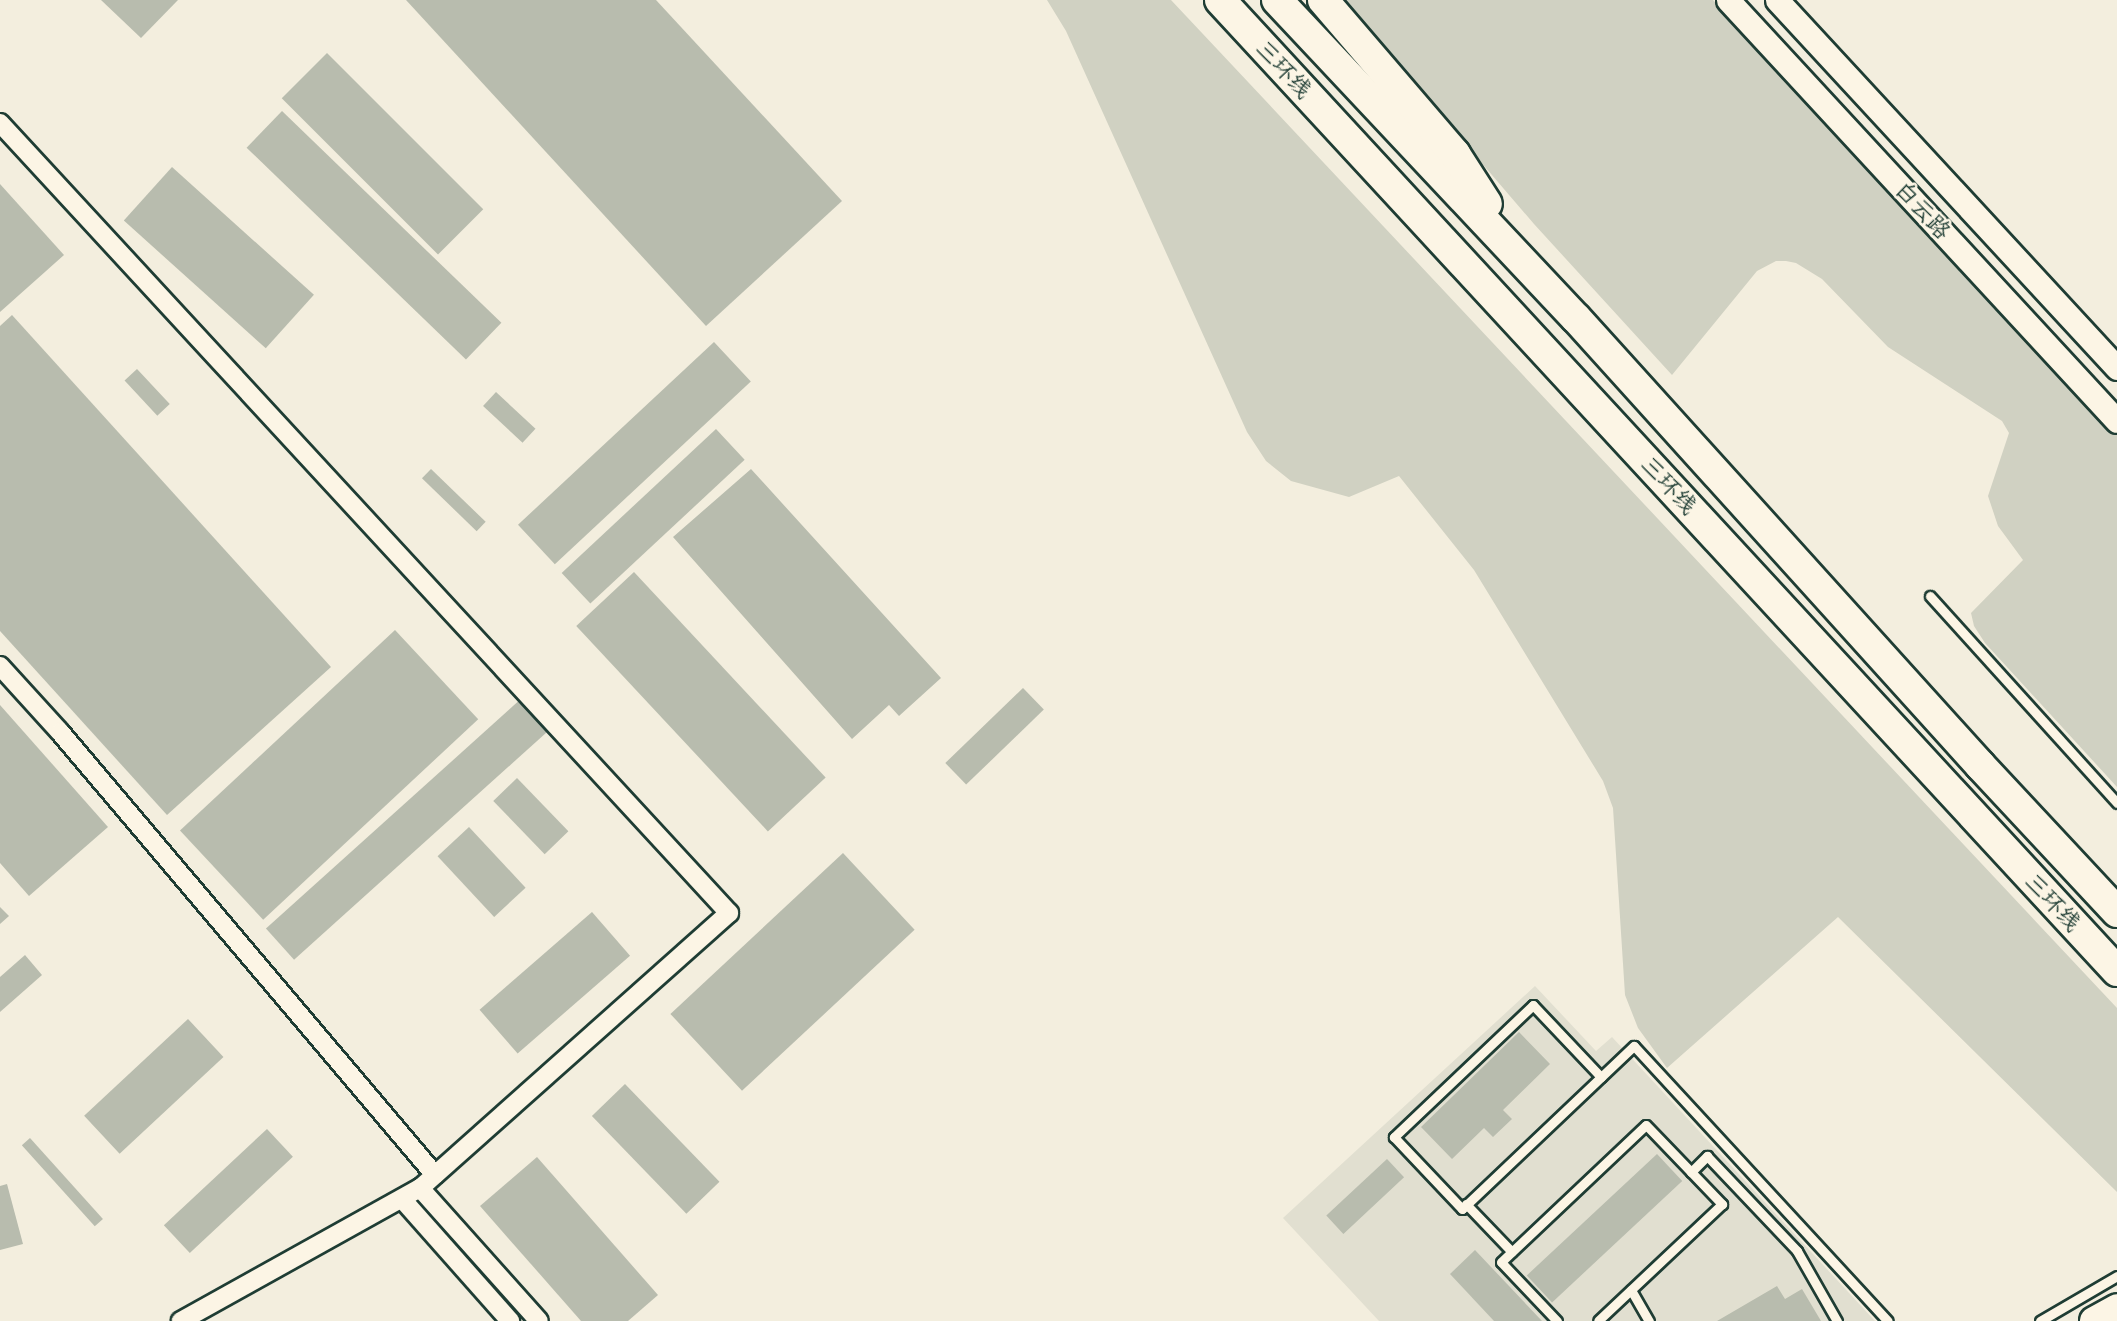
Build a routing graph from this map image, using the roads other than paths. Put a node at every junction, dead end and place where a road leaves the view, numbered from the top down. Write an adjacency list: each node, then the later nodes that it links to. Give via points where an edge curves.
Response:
1 (1220, 0): 14 (highway, 三环线)
2 (1277, 0): 7 (highway, 三环线)
3 (1323, 0): 7 (highway, via 1455,155)
4 (1728, 0): 9 (street, 白云路)
5 (1777, 0): 8 (street, 白云路)
6 (0, 123): 17 (street, via 729,913)
7 (1517, 256): 13 (highway, 三环线)
8 (2117, 369)
9 (2117, 421)
10 (1930, 596): 12 (lane)
11 (0, 666): 17 (street)
12 (2117, 803)
13 (2117, 912)
14 (2117, 971)
15 (1601, 1077): 20 (lane); 20 (lane, via 1533,1005 1394,1137 1462,1209); 32 (lane, via 1634,1046)
16 (1691, 1171): 21 (lane, via 1646,1125); 23 (lane, via 1722,1204); 31 (lane, via 1707,1156 1797,1251)
17 (435, 1175): 18 (street)
18 (420, 1188): 19 (street); 27 (street)
19 (403, 1200): 25 (street); 26 (street)
20 (1466, 1204): 21 (lane)
21 (1512, 1252): 28 (lane, via 1502,1262)
22 (2117, 1276): 33 (lane)
23 (1631, 1290): 29 (lane); 30 (lane)
24 (2117, 1308): 34 (main road)
25 (181, 1321)
26 (510, 1321)
27 (539, 1321)
28 (1557, 1321)
29 (1598, 1321)
30 (1649, 1321)
31 (1838, 1321)
32 (1888, 1321)
33 (2040, 1321)
34 (2094, 1321)

